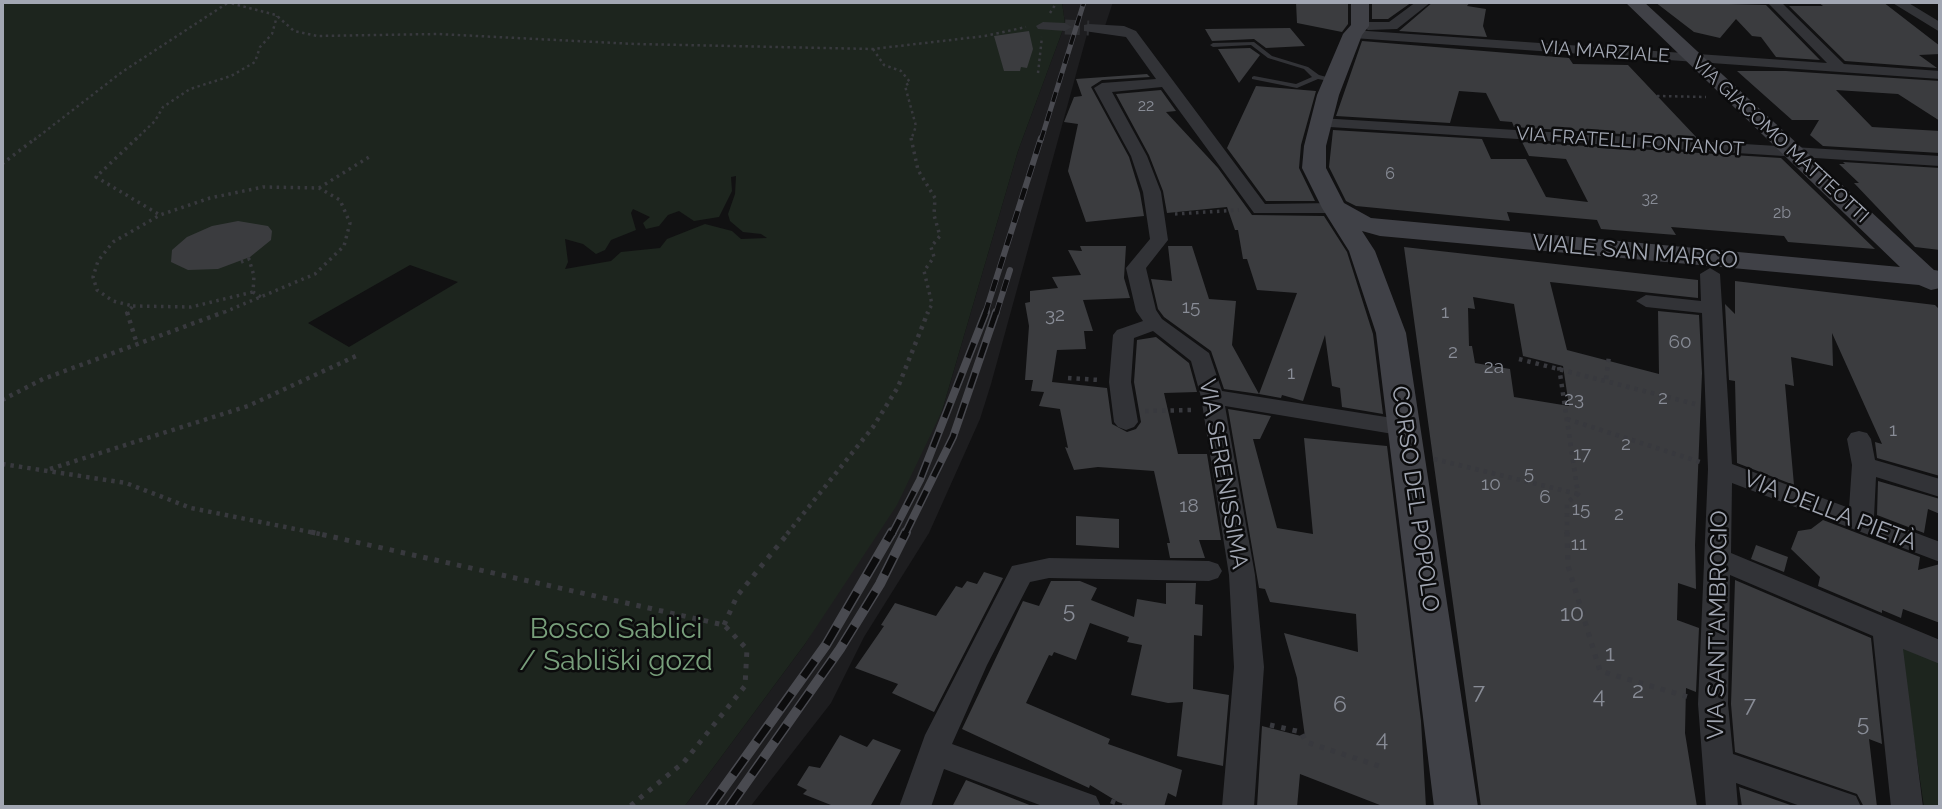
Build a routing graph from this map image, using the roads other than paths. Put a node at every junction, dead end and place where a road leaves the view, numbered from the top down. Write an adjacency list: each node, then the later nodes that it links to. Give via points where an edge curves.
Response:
1 (1360, 2): 10 (street)
2 (1424, 2): 11 (street)
3 (1634, 2): 13 (street, VIA GIACOMO MATTEOTTI)
4 (1774, 2): 14 (street)
5 (1898, 2): 9 (street)
6 (1043, 26): 7 (street)
7 (1065, 27)
8 (1089, 28): 18 (street, via 1131,34)
9 (1940, 28)
10 (1357, 30): 11 (street, VIA MARZIALE); 17 (street, CORSO DEL POPOLO)
11 (1394, 31): 13 (street, VIA MARZIALE)
12 (1213, 45): 17 (lane, via 1252,43 1270,57)
13 (1694, 58): 14 (street, VIA MARZIALE); 20 (street, VIA GIACOMO MATTEOTTI)
14 (1840, 69): 15 (street, VIA MARZIALE)
15 (1940, 75)
16 (1254, 78): 17 (lane, via 1297,86)
17 (1326, 79): 19 (street, CORSO DEL POPOLO)
18 (1169, 82): 22 (street, via 1260,209); 28 (street, VIA SERENISSIMA, via 1102,88 1139,156 1152,192 1159,240 1136,268 1146,311)
19 (1320, 123): 20 (street, VIA FRATELLI FONTANOT); 22 (street, CORSO DEL POPOLO, via 1314,168)
20 (1793, 152): 21 (street, VIA FRATELLI FONTANOT); 25 (street, VIA GIACOMO MATTEOTTI)
21 (1940, 161)
22 (1334, 208): 23 (street, VIALE SAN MARCO, via 1362,223); 29 (street, CORSO DEL POPOLO, via 1362,251)
23 (1409, 231): 25 (street, VIALE SAN MARCO); 29 (street, via 1384,241 1377,254)
24 (1710, 274): 27 (street, VIA SANT'AMBROGIO)
25 (1936, 282)
26 (1646, 301): 27 (street)
27 (1711, 308): 35 (street, VIA SANT'AMBROGIO)
28 (1155, 323): 30 (street, VIA SERENISSIMA, via 1201,358); 31 (street, via 1124,335 1120,382)
29 (1391, 333): 32 (street, CORSO DEL POPOLO)
30 (1213, 404): 32 (street); 40 (street, VIA SERENISSIMA)
31 (1126, 417)
32 (1405, 428): 45 (street, CORSO DEL POPOLO)
33 (1859, 439): 34 (street)
34 (1864, 465): 36 (street); 37 (street)
35 (1720, 469): 37 (street, VIA DELLA PIETÀ); 39 (street, VIA SANT'AMBROGIO)
36 (1940, 488)
37 (1861, 522): 38 (street, VIA DELLA PIETÀ)
38 (1940, 552)
39 (1718, 559): 41 (street); 44 (street, VIA SANT'AMBROGIO, via 1713,704)
40 (1226, 573): 43 (street, via 1147,568 1034,568 1021,573); 48 (street, VIA SERENISSIMA, via 1249,667)
41 (1886, 630): 42 (street); 51 (street)
42 (1940, 652)
43 (933, 751): 46 (street); 47 (street)
44 (1716, 762): 49 (street, VIA SANT'AMBROGIO); 50 (street)
45 (1456, 805)
46 (915, 807)
47 (1085, 807)
48 (1238, 807)
49 (1722, 807)
50 (1845, 807)
51 (1907, 807)

